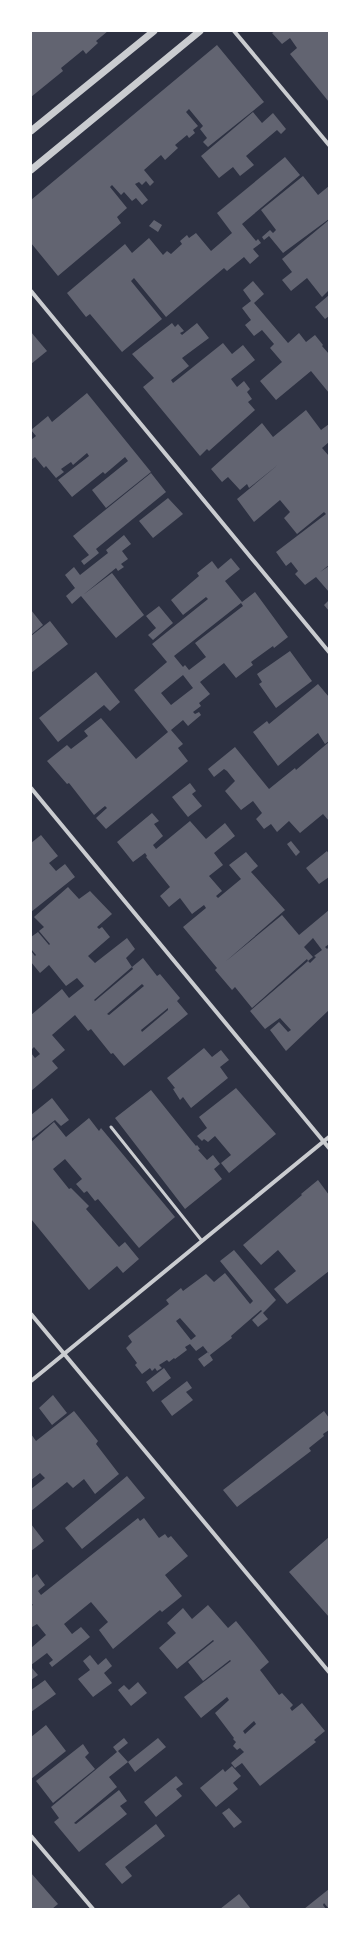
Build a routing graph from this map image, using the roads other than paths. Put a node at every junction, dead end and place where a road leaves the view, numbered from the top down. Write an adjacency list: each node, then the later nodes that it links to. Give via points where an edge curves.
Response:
1 (154, 31): 4 (street)
2 (200, 31): 6 (street)
3 (234, 31): 5 (street)
4 (31, 131)
5 (329, 145)
6 (31, 170)
7 (31, 291): 8 (street)
8 (329, 652)
9 (31, 788): 12 (street)
10 (111, 1127): 14 (lane)
11 (329, 1137): 12 (street)
12 (324, 1141): 13 (street); 14 (street)
13 (329, 1148)
14 (202, 1240): 16 (street)
15 (31, 1314): 16 (street)
16 (64, 1354): 17 (street); 18 (street)
17 (31, 1381)
18 (329, 1672)
19 (31, 1836): 20 (street)
20 (92, 1909)

